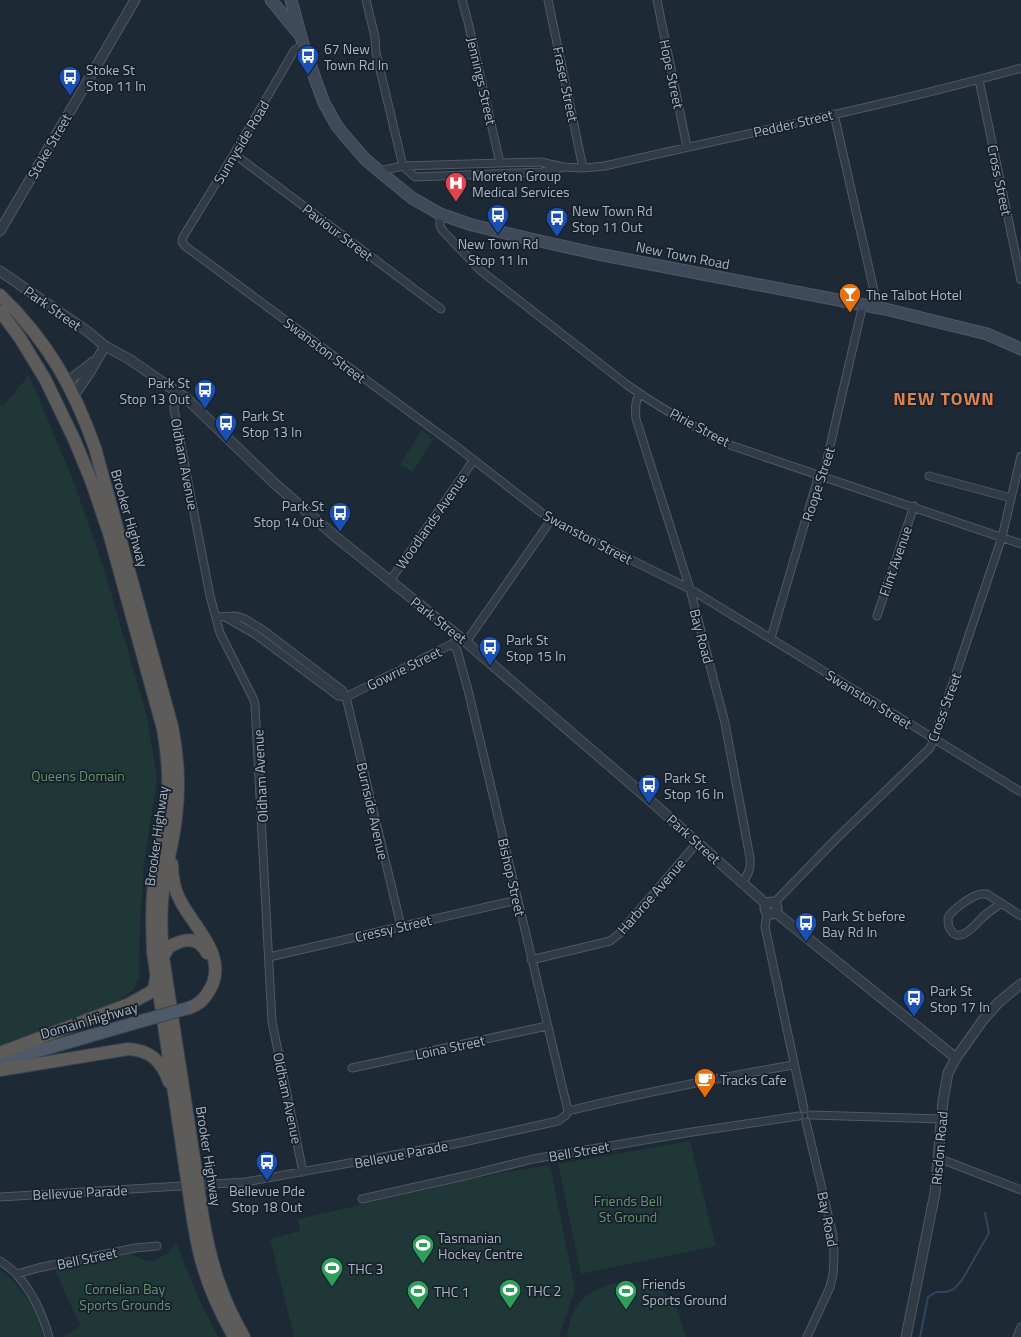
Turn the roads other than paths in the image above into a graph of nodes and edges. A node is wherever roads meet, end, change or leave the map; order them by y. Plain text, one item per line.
1 (135, 0) edge
2 (271, 0) edge
3 (291, 0) edge
4 (366, 0) edge
5 (462, 0) edge
6 (548, 0) edge
7 (657, 0) edge
8 (302, 40) junction
9 (1021, 68) edge
10 (979, 80) junction
11 (834, 114) junction
12 (687, 147) junction
13 (234, 154) junction
14 (500, 162) junction
15 (403, 166) junction
16 (563, 167) junction
17 (583, 168) junction
18 (379, 171) junction
19 (440, 214) junction
20 (0, 230) edge
21 (182, 242) joint
22 (0, 271) edge
23 (1021, 280) edge
24 (0, 295) edge
25 (868, 306) junction
26 (441, 310) dead end
27 (0, 311) edge
28 (105, 346) junction
29 (1021, 349) edge
30 (96, 360) junction
31 (57, 364) junction
32 (82, 370) junction
33 (67, 382) junction
34 (174, 389) junction
35 (639, 394) junction
36 (74, 395) junction
37 (74, 439) junction
38 (1021, 456) edge
39 (473, 461) junction
40 (822, 476) junction
41 (929, 476) dead end
42 (1011, 498) junction
43 (914, 506) junction
44 (551, 520) junction
45 (1002, 537) junction
46 (1021, 544) edge
47 (390, 581) junction
48 (690, 589) junction
49 (877, 616) dead end
50 (216, 617) junction
51 (771, 638) junction
52 (463, 640) junction
53 (452, 644) junction
54 (346, 697) junction
55 (934, 739) junction
56 (1021, 792) edge
57 (174, 832) junction
58 (698, 843) junction
59 (742, 882) junction
60 (517, 900) junction
61 (1000, 904) junction
62 (771, 908) junction
63 (1021, 916) edge
64 (401, 926) junction
65 (163, 957) junction
66 (269, 958) junction
67 (531, 960) junction
68 (156, 971) junction
69 (1021, 984) edge
70 (186, 1009) junction
71 (547, 1026) junction
72 (0, 1053) edge
73 (956, 1058) junction
74 (0, 1062) edge
75 (793, 1065) junction
76 (352, 1068) dead end
77 (0, 1070) edge
78 (804, 1109) junction
79 (177, 1110) junction
80 (568, 1111) junction
81 (811, 1115) junction
82 (799, 1116) junction
83 (942, 1119) junction
84 (806, 1122) junction
85 (938, 1158) junction
86 (190, 1166) junction
87 (303, 1172) junction
88 (1021, 1190) edge
89 (0, 1196) edge
90 (362, 1199) dead end
91 (198, 1220) junction
92 (157, 1246) dead end
93 (0, 1261) edge
94 (17, 1274) junction
95 (1021, 1327) edge
96 (48, 1337) edge
97 (234, 1337) edge
98 (244, 1337) edge
99 (807, 1337) edge
100 (906, 1337) edge
101 (1017, 1337) edge

1 - 20 street, Stoke Street
2 - 8 main road
3 - 8 main road, New Town Road
4 - 15 street
5 - 14 street, Jennings Street
6 - 17 street, Fraser Street
7 - 12 street, Hope Street
8 - 13 street, Sunnyside Road
8 - 18 main road, New Town Road
9 - 10 street, Pedder Street
10 - 11 street, Pedder Street
10 - 23 street, Cross Street
11 - 12 street, Pedder Street
11 - 25 street, Roope Street
12 - 17 street, Pedder Street
13 - 21 street, Sunnyside Road
13 - 26 street, Paviour Street
14 - 15 street, Pedder Street
14 - 16 street, Pedder Street
15 - 16 street, Pedder Street
15 - 18 street, Pedder Street
16 - 17 street, Pedder Street
18 - 19 main road, New Town Road
19 - 25 main road, New Town Road
19 - 35 street, Pirie Street
21 - 39 street, Swanston Street
22 - 28 street, Park Street
24 - 31 highway, Brooker Highway
25 - 29 main road, New Town Road
25 - 40 street, Roope Street
27 - 37 highway, Brooker Highway
28 - 30 street
28 - 34 street, Park Street
30 - 32 street
30 - 36 street
31 - 32 street
31 - 33 highway, Brooker Highway
32 - 33 street
33 - 36 highway, Brooker Highway
33 - 37 highway
34 - 47 street, Park Street
34 - 50 street, Oldham Avenue
35 - 40 street, Pirie Street
35 - 48 street, Bay Road
36 - 57 highway, Brooker Highway
37 - 68 highway, Brooker Highway
38 - 42 street, Cross Street
39 - 44 street, Swanston Street
39 - 47 street, Woodlands Avenue
40 - 43 street, Pirie Street
40 - 51 street, Roope Street
41 - 42 street
42 - 45 street, Cross Street
43 - 45 street, Pirie Street
43 - 49 street, Flint Avenue
44 - 48 street, Swanston Street
44 - 52 street
45 - 46 street, Pirie Street
45 - 55 street, Cross Street
47 - 52 street, Park Street
48 - 51 street, Swanston Street
48 - 59 street, Bay Road
50 - 54 street
50 - 66 street, Oldham Avenue
51 - 55 street, Swanston Street
52 - 53 street, Gowrie Street
52 - 58 street, Park Street
53 - 54 street, Gowrie Street
53 - 60 street, Bishop Street
54 - 64 street, Burnside Avenue
55 - 56 street, Swanston Street
55 - 62 street, Cross Street
57 - 65 highway, Brooker Highway
57 - 70 highway
58 - 59 street, Park Street
58 - 67 street, Harbroe Avenue
59 - 62 street, Park Street
60 - 64 street, Cressy Street
60 - 67 street, Bishop Street
61 - 61 street
61 - 63 street
62 - 73 street, Park Street
62 - 75 street
64 - 66 street, Cressy Street
65 - 70 highway
65 - 86 highway, Brooker Highway
66 - 87 street, Oldham Avenue
67 - 71 street, Bishop Street
68 - 72 highway
68 - 79 highway, Brooker Highway
69 - 73 street, Risdon Road
70 - 74 main road, Domain Highway, bridge
71 - 76 street, Loina Street
71 - 80 street, Bishop Street
73 - 83 street, Risdon Road
75 - 78 street
75 - 80 street, Bellevue Parade
77 - 79 highway
78 - 81 street
78 - 82 street
79 - 86 highway, Brooker Highway
80 - 87 street, Bellevue Parade
81 - 83 street
81 - 84 street
82 - 84 street
82 - 90 street, Bell Street
83 - 85 street, Risdon Road
84 - 99 street, Bay Road
85 - 88 street
85 - 100 street, Risdon Road
86 - 91 highway, Brooker Highway, bridge
87 - 89 street, Bellevue Parade
91 - 97 highway
91 - 98 highway, Brooker Highway
92 - 94 street, Bell Street
93 - 94 street
94 - 96 street
95 - 101 street

